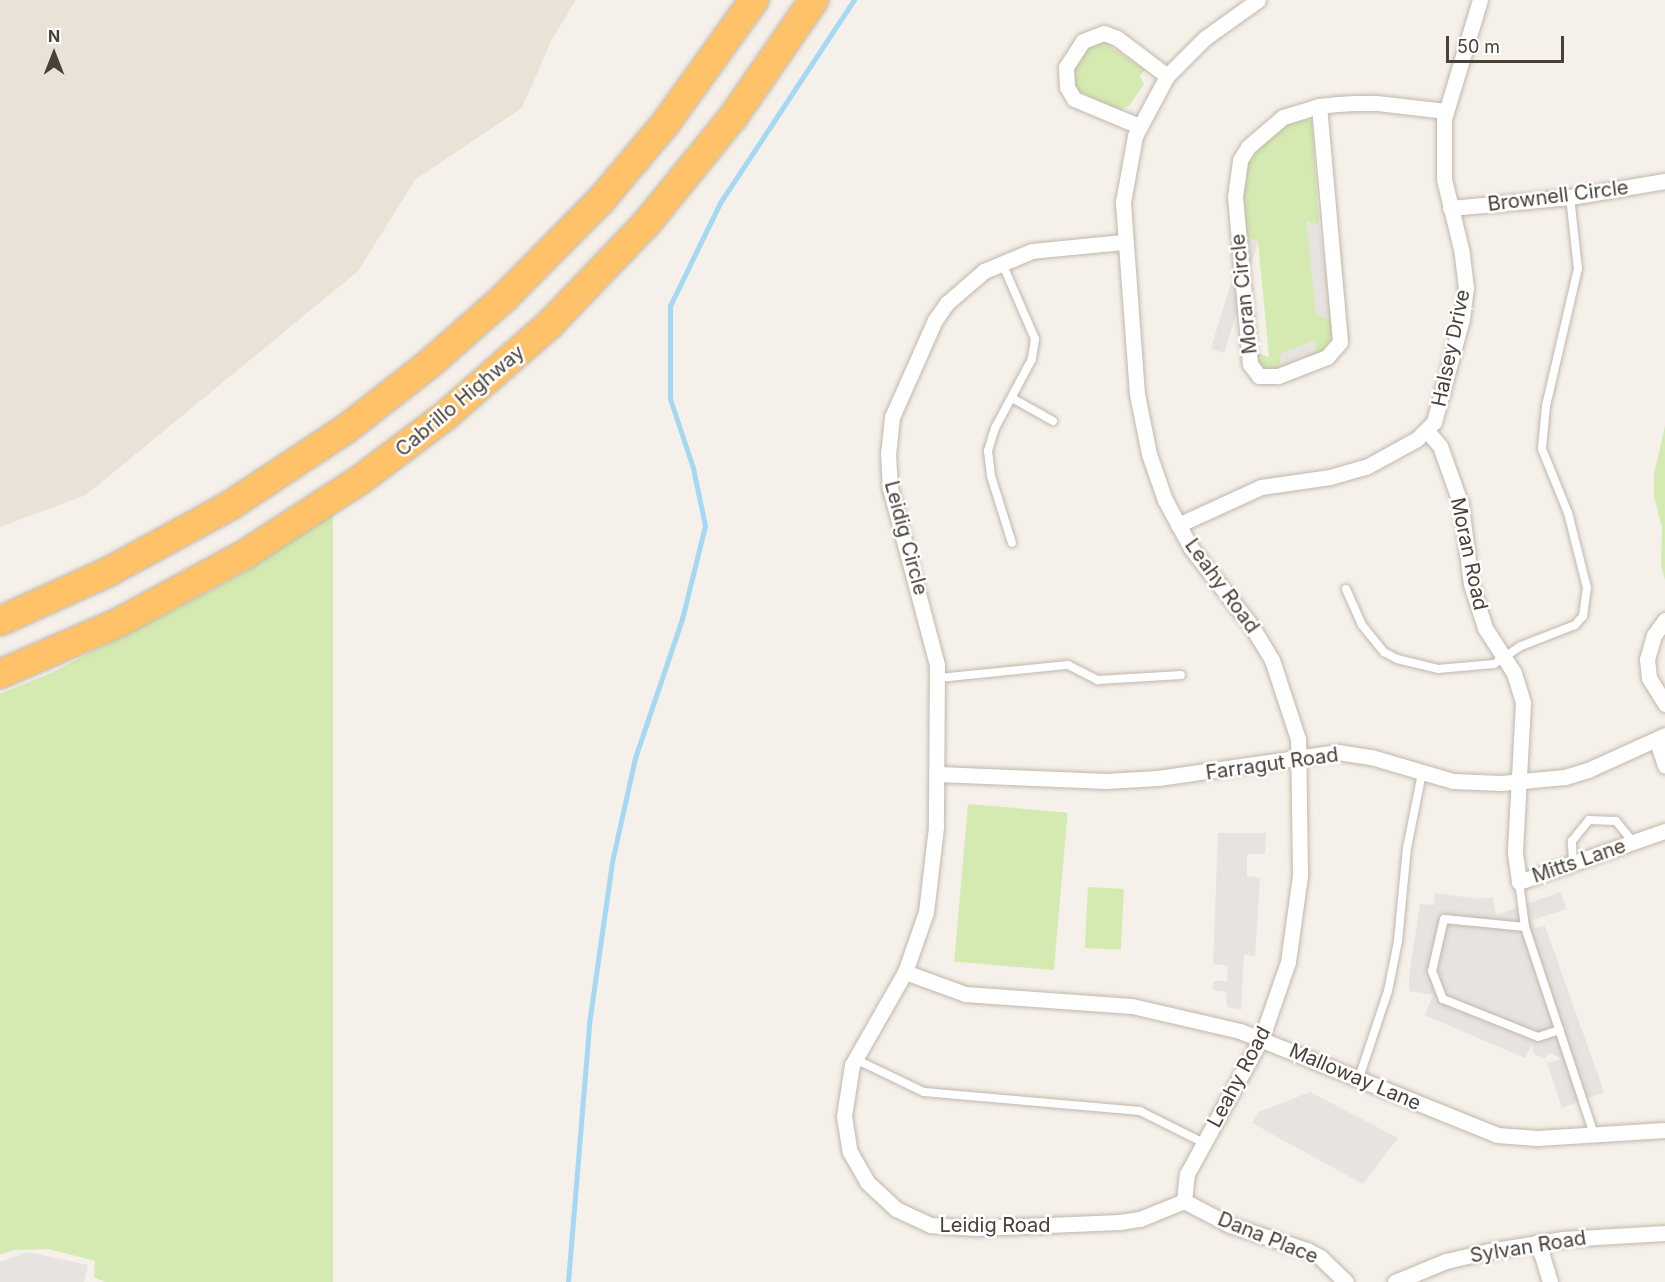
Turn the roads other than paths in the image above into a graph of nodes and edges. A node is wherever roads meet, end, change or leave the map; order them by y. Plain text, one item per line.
1 (754, 0) edge
2 (814, 0) edge
3 (1258, 0) edge
4 (1480, 0) edge
5 (1167, 76) junction
6 (1319, 106) junction
7 (1445, 111) junction
8 (1139, 126) junction
9 (1665, 181) edge
10 (1570, 197) junction
11 (1450, 208) junction
12 (1123, 242) junction
13 (1002, 262) junction
14 (1012, 398) junction
15 (1053, 422) dead end
16 (1427, 431) junction
17 (1178, 525) junction
18 (1012, 543) dead end
19 (1346, 589) dead end
20 (1665, 620) edge
21 (0, 621) edge
22 (1503, 658) junction
23 (0, 674) edge
24 (1181, 675) dead end
25 (939, 678) junction
26 (1665, 704) edge
27 (1661, 738) edge
28 (1298, 757) junction
29 (1665, 766) edge
30 (1422, 773) junction
31 (938, 774) junction
32 (1520, 782) junction
33 (1665, 831) edge
34 (1633, 842) junction
35 (1574, 863) junction
36 (1519, 882) junction
37 (1525, 927) junction
38 (905, 972) junction
39 (1560, 1030) junction
40 (1262, 1037) junction
41 (855, 1059) junction
42 (1359, 1078) junction
43 (1665, 1130) edge
44 (1594, 1134) junction
45 (1204, 1143) junction
46 (1184, 1201) junction
47 (1665, 1233) edge
48 (1538, 1242) junction
49 (1346, 1282) edge
50 (1395, 1282) edge
51 (1550, 1282) edge

1 - 21 highway
2 - 23 highway, Cabrillo Highway
3 - 5 street, Leahy Road
4 - 7 street, Halsey Drive
5 - 8 street, Leahy Road
5 - 8 street
6 - 6 street, Moran Circle
6 - 7 street, Moran Circle
7 - 11 street, Halsey Drive
8 - 12 street, Leahy Road
9 - 10 street, Brownell Circle
10 - 11 street, Brownell Circle
10 - 22 lane
11 - 16 street, Halsey Drive
12 - 13 street, Leidig Circle
12 - 17 street, Leahy Road
13 - 14 lane
13 - 25 street, Leidig Circle
14 - 15 lane
14 - 18 lane
16 - 17 street, Halsey Drive
16 - 22 street, Moran Road
17 - 28 street, Leahy Road
19 - 22 lane
20 - 26 street
22 - 32 street, Moran Road
24 - 25 lane
25 - 31 street, Leidig Circle
27 - 29 street
27 - 32 street, Farragut Road
28 - 30 street, Farragut Road
28 - 31 street, Farragut Road
28 - 40 street, Leahy Road
30 - 32 street, Farragut Road
30 - 42 lane
31 - 38 street, Leidig Circle
32 - 36 street, Mitts Lane
33 - 34 street, Mitts Lane
34 - 35 street, Mitts Lane
34 - 35 lane
35 - 36 street, Mitts Lane
36 - 37 lane
37 - 39 lane
37 - 39 lane
38 - 40 street, Malloway Lane
38 - 41 street, Leidig Road
39 - 44 lane
40 - 42 street, Malloway Lane
40 - 45 street, Leahy Road
41 - 45 lane
41 - 46 street, Leidig Road
42 - 44 street, Malloway Lane
43 - 44 street, Malloway Lane
45 - 46 street, Leahy Road
46 - 49 street, Dana Place
47 - 48 street, Sylvan Road
48 - 50 street, Sylvan Road
48 - 51 street

